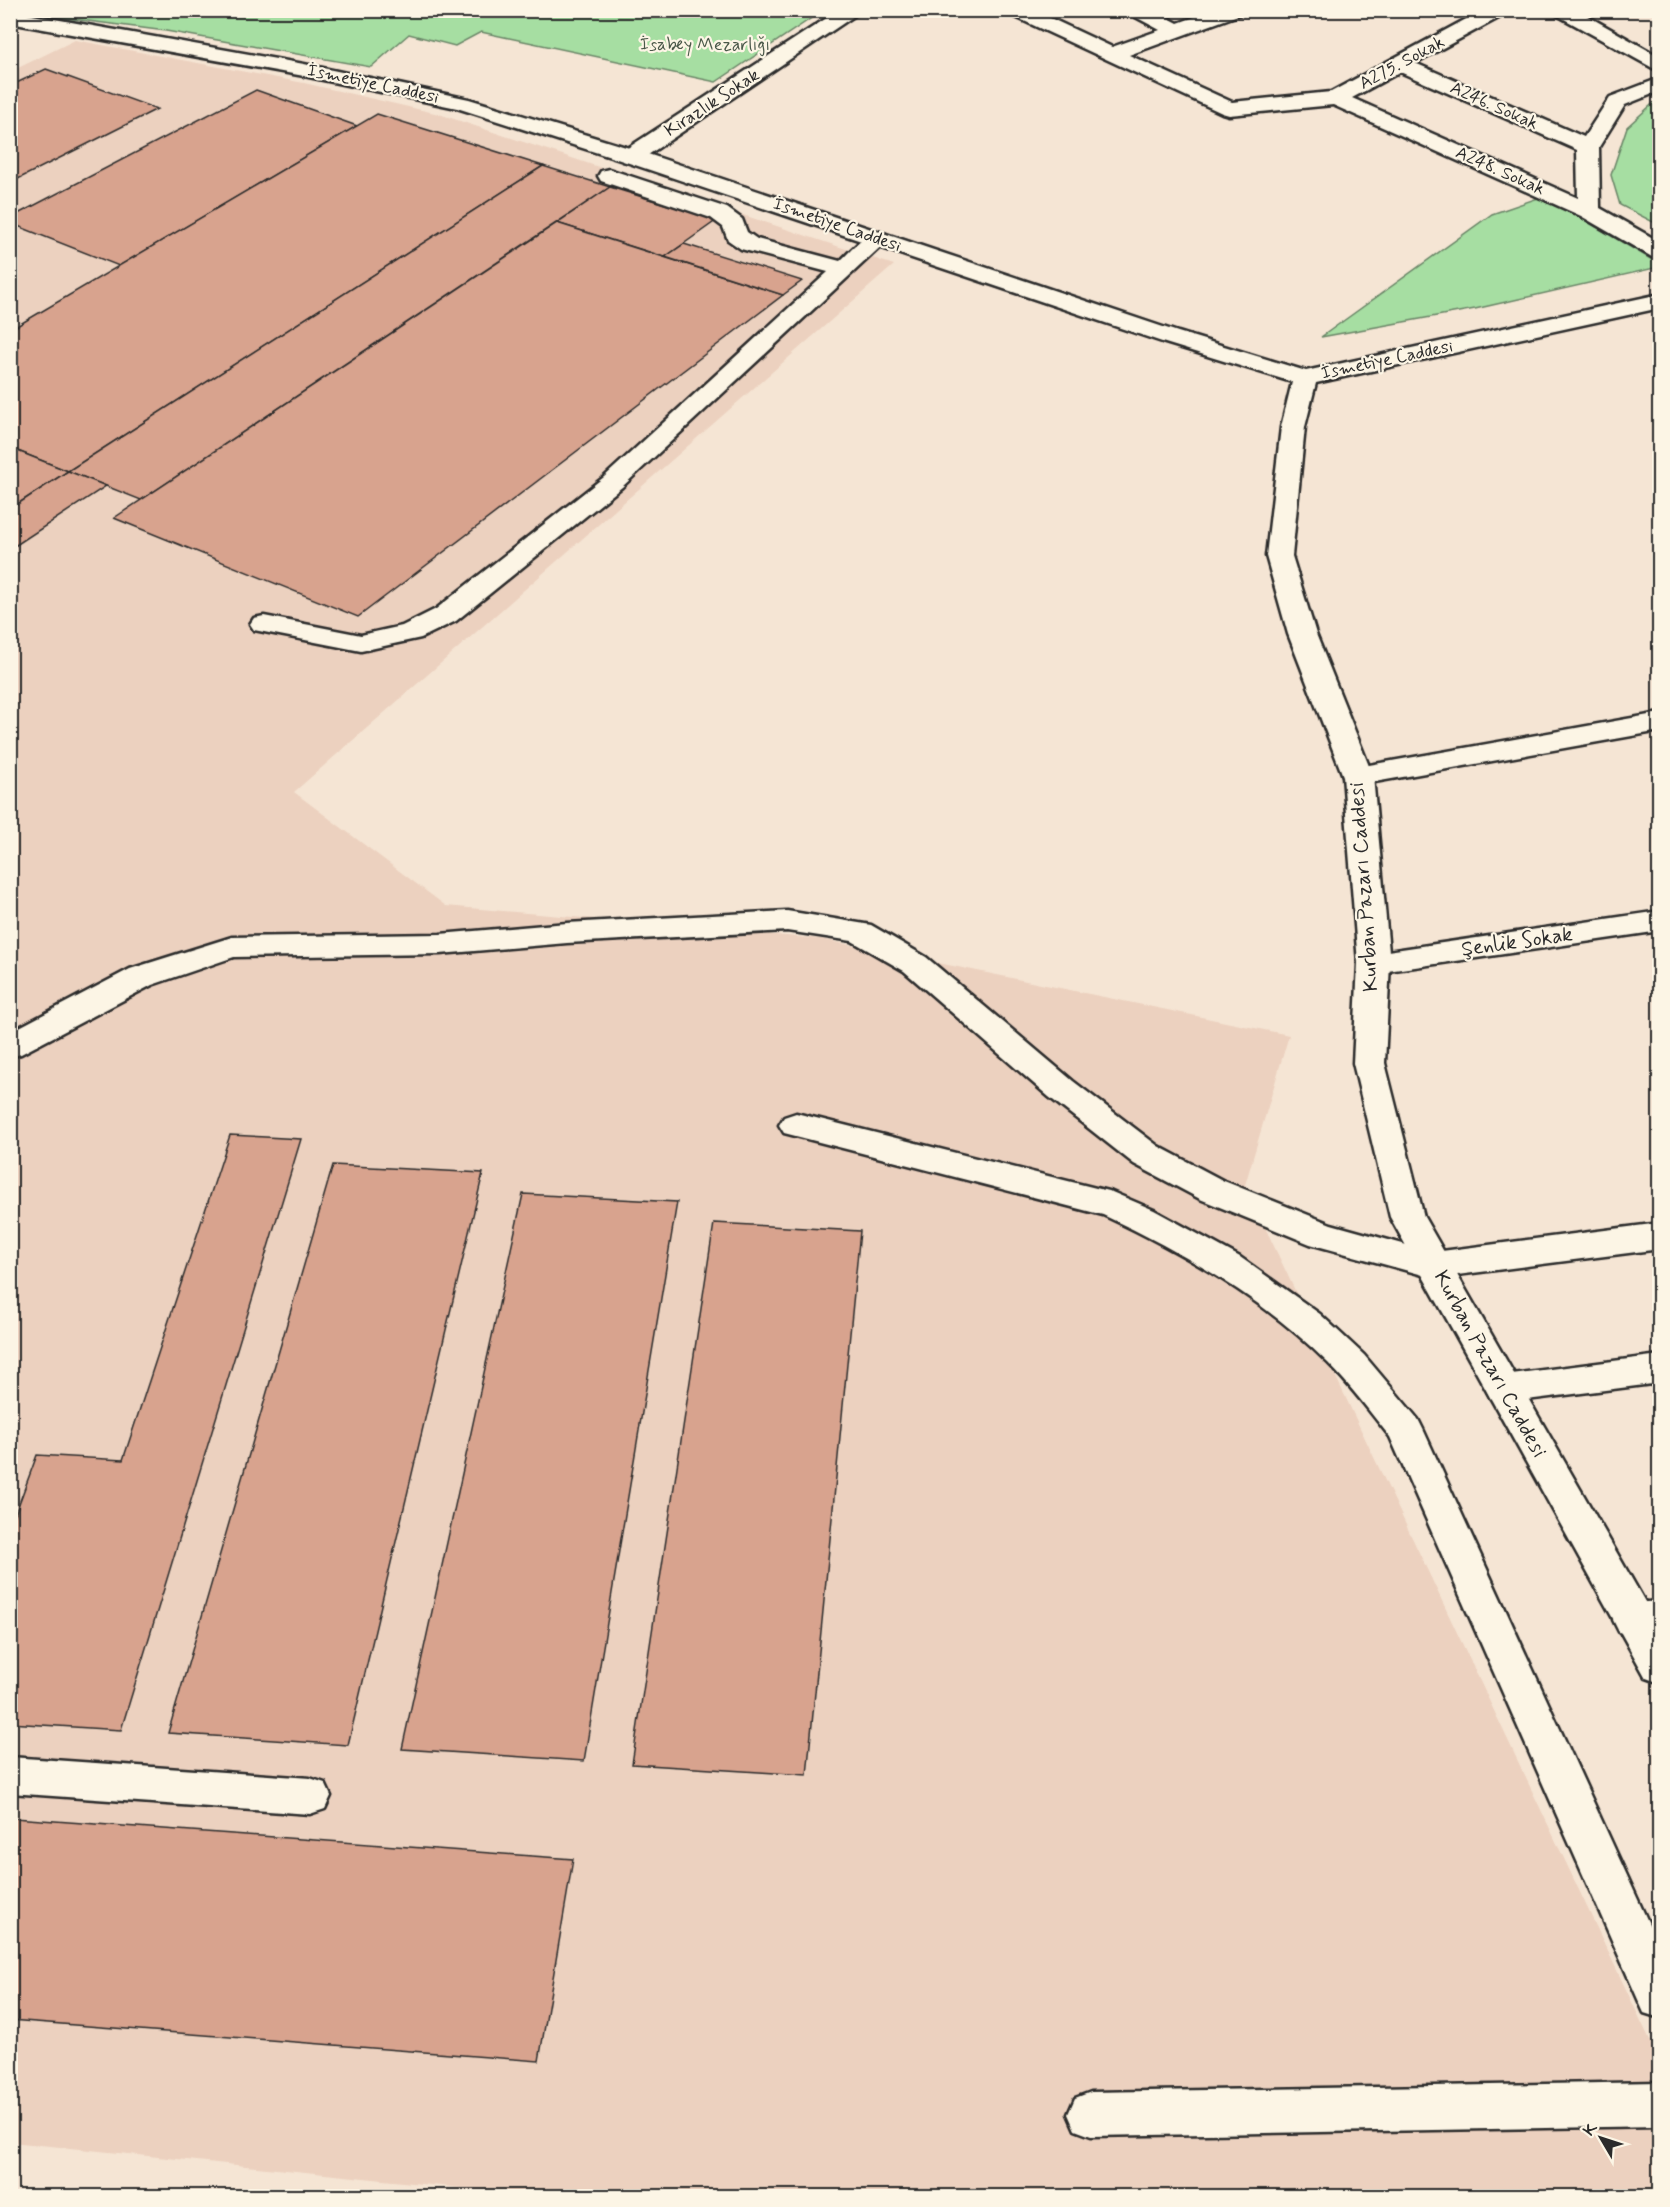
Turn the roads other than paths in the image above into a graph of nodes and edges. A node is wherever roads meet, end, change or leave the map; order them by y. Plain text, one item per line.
1 (852, 10) edge
2 (1016, 10) edge
3 (1137, 10) edge
4 (1234, 10) edge
5 (1499, 10) edge
6 (1563, 11) edge
7 (10, 17) edge
8 (1177, 31) junction
9 (1112, 54) junction
10 (1400, 64) junction
11 (1659, 66) edge
12 (1659, 84) edge
13 (1336, 98) junction
14 (1588, 147) junction
15 (631, 156) junction
16 (609, 176) dead end
17 (1589, 211) junction
18 (878, 239) junction
19 (1659, 252) edge
20 (843, 269) junction
21 (1659, 301) edge
22 (1305, 378) junction
23 (264, 624) dead end
24 (1659, 722) edge
25 (1358, 777) junction
26 (1659, 921) edge
27 (1374, 963) junction
28 (10, 1046) edge
29 (796, 1125) dead end
30 (1659, 1236) edge
31 (1434, 1265) junction
32 (1659, 1369) edge
33 (1504, 1389) junction
34 (1646, 1618) edge
35 (1659, 1666) edge
36 (10, 1775) edge
37 (309, 1796) dead end
38 (1659, 1998) edge
39 (1659, 2104) edge
40 (1091, 2114) dead end

1 - 15 street, Kirazlık Sokak
2 - 9 street
3 - 8 street
4 - 8 street
5 - 10 street, A275. Sokak
6 - 11 street
7 - 15 street, İsmetiye Caddesi
8 - 9 street
9 - 13 street
10 - 13 street, A275. Sokak
10 - 14 street, A246. Sokak
12 - 14 street
13 - 17 street, A248. Sokak
14 - 17 street
15 - 18 street, İsmetiye Caddesi
16 - 20 street
17 - 19 street, A248. Sokak
18 - 20 street
18 - 22 street, İsmetiye Caddesi
20 - 23 street
21 - 22 street, İsmetiye Caddesi
22 - 25 street, Kurban Pazarı Caddesi
24 - 25 street
25 - 27 street, Kurban Pazarı Caddesi
26 - 27 street, Şenlik Sokak
27 - 31 street, Kurban Pazarı Caddesi
28 - 31 street
29 - 38 street
30 - 31 street
31 - 33 street, Kurban Pazarı Caddesi
32 - 33 street
33 - 34 street, Kurban Pazarı Caddesi
34 - 35 street, Kurban Pazarı Caddesi
36 - 37 street
39 - 40 street

